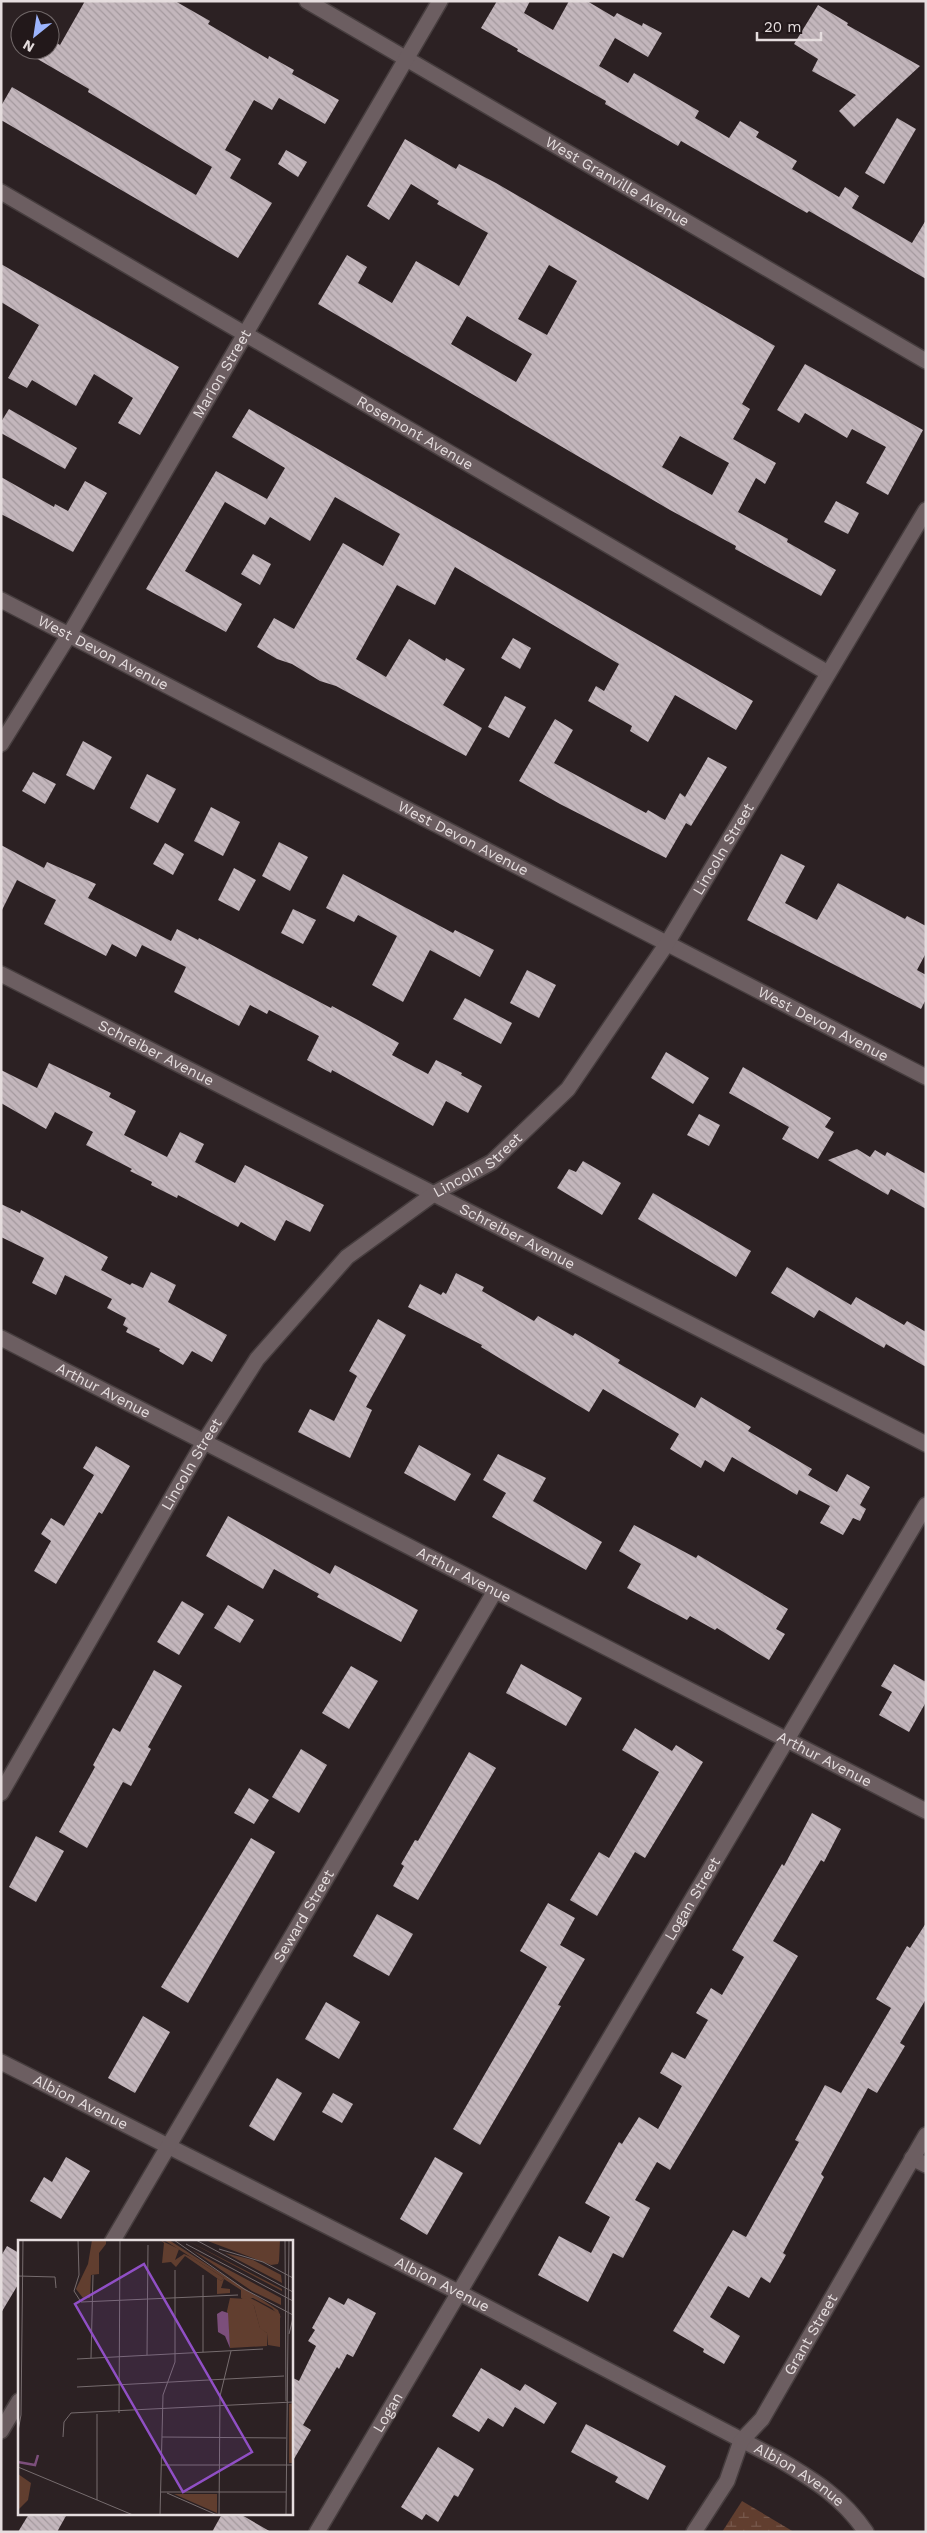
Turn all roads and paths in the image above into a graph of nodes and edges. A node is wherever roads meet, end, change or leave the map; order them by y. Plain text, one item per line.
1 (307, 1) edge
2 (440, 1) edge
3 (406, 59) junction
4 (1, 192) edge
5 (245, 334) junction
6 (926, 361) edge
7 (926, 510) edge
8 (1, 600) edge
9 (69, 635) junction
10 (828, 673) junction
11 (1, 744) edge
12 (666, 945) junction
13 (1, 974) edge
14 (926, 1078) edge
15 (435, 1193) junction
16 (1, 1338) edge
17 (204, 1442) junction
18 (926, 1444) edge
19 (926, 1505) edge
20 (494, 1591) junction
21 (786, 1740) junction
22 (1, 1793) edge
23 (926, 1811) edge
24 (1, 2062) edge
25 (926, 2135) edge
26 (167, 2147) junction
27 (912, 2158) junction
28 (926, 2165) edge
29 (113, 2240) edge
30 (458, 2292) junction
31 (18, 2403) edge
32 (1, 2430) edge
33 (741, 2441) junction
34 (317, 2532) edge
35 (694, 2532) edge
36 (866, 2532) edge

1 - 3 street, West Granville Avenue
2 - 3 street, Marion Street
3 - 5 street, Marion Street
3 - 6 street, West Granville Avenue
4 - 5 street, Rosemont Avenue
5 - 9 street, Marion Street
5 - 10 street, Rosemont Avenue
7 - 10 street, Lincoln Street
8 - 9 street, West Devon Avenue
9 - 11 street, Marion Street
9 - 12 street, West Devon Avenue
10 - 12 street, Lincoln Street
12 - 14 street, West Devon Avenue
12 - 15 street, Lincoln Street
13 - 15 street, Schreiber Avenue
15 - 17 street, Lincoln Street
15 - 18 street, Schreiber Avenue
16 - 17 street, Arthur Avenue
17 - 20 street, Arthur Avenue
17 - 22 street, Lincoln Street
19 - 21 street, Logan Street
20 - 21 street, Arthur Avenue
20 - 26 street, Seward Street
21 - 23 street, Arthur Avenue
21 - 30 street, Logan Street
24 - 26 street, Albion Avenue
25 - 27 street, Grant Street
26 - 29 street, Seward Street
26 - 30 street, Albion Avenue
27 - 28 street
27 - 33 street, Grant Street
30 - 33 street, Albion Avenue
30 - 34 street, Logan
31 - 32 street
33 - 35 street, Grant Street
33 - 36 street, Albion Avenue

